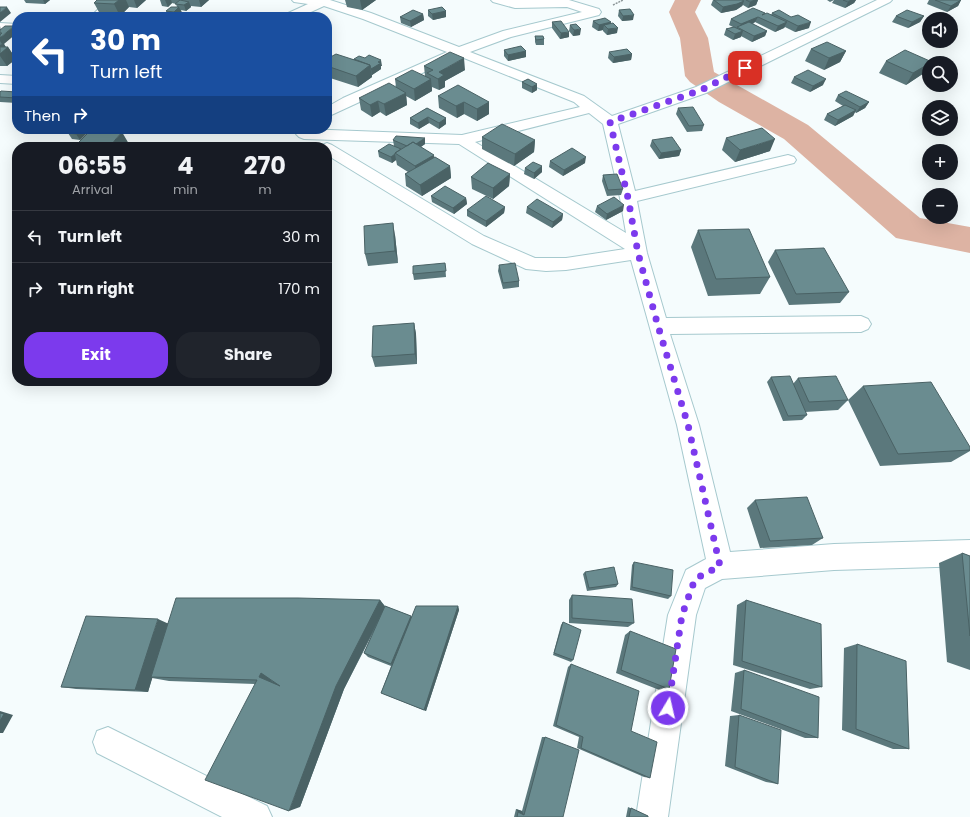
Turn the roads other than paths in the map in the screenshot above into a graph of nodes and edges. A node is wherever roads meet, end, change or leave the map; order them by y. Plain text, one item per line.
1 (115, 0) edge
2 (298, 0) edge
3 (497, 0) edge
4 (886, 0) edge
5 (324, 2) junction
6 (102, 12) edge
7 (301, 12) edge
8 (0, 27) edge
9 (12, 28) edge
10 (458, 52) junction
11 (0, 79) edge
12 (12, 80) edge
13 (592, 108) junction
14 (332, 110) edge
15 (610, 122) junction
16 (332, 133) edge
17 (304, 134) edge
18 (462, 140) junction
19 (316, 142) edge
20 (332, 152) edge
21 (788, 160) dead end
22 (628, 198) junction
23 (638, 251) junction
24 (861, 324) dead end
25 (658, 326) junction
26 (970, 553) edge
27 (720, 566) junction
28 (108, 742) dead end
29 (256, 817) edge
30 (652, 817) edge

1 - 6 street
2 - 5 street
3 - 10 street
4 - 15 street
5 - 7 street
5 - 10 street
8 - 9 street
10 - 13 street
10 - 14 street
11 - 12 street
13 - 15 street
13 - 18 street
15 - 22 street
16 - 18 street
17 - 19 street
18 - 23 street
20 - 23 street
21 - 22 street
22 - 23 street
23 - 25 street
24 - 25 street
25 - 27 street
26 - 27 street
27 - 30 street
28 - 29 street

